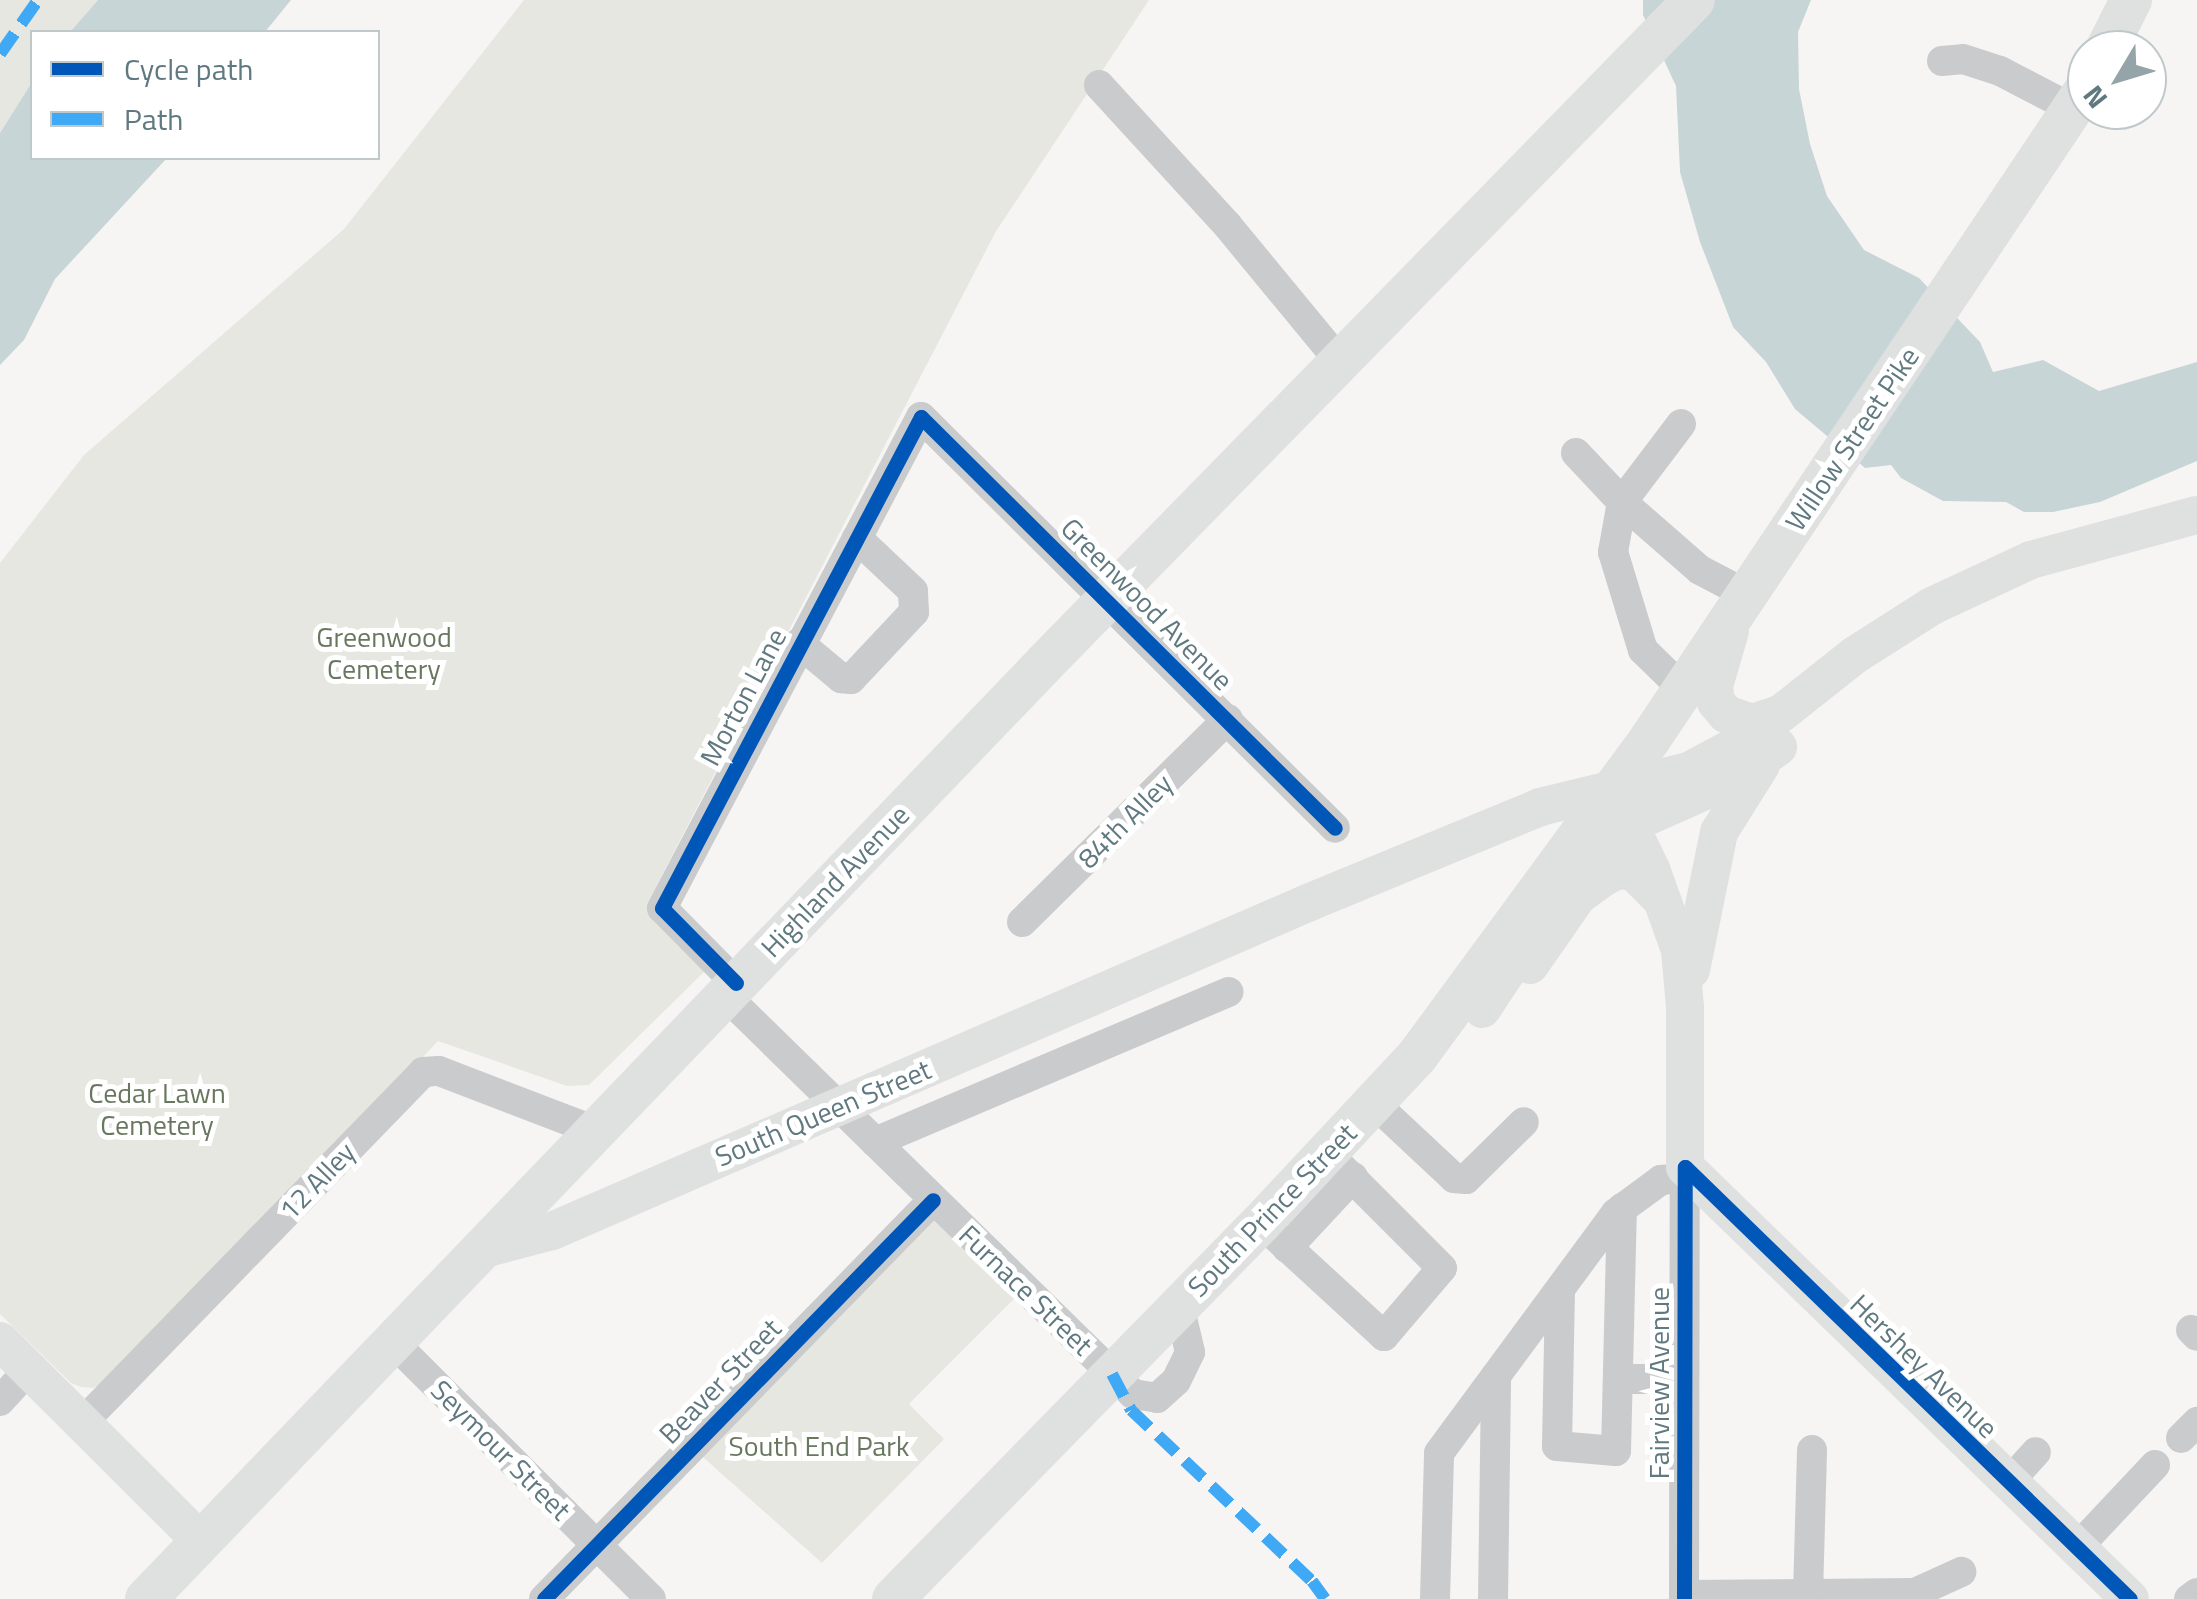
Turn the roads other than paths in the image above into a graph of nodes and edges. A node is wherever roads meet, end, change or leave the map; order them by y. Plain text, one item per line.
1 (1694, 0) edge
2 (2131, 0) edge
3 (2116, 30) edge
4 (1942, 61) dead end
5 (1099, 85) dead end
6 (2067, 93) edge
7 (2067, 118) edge
8 (1340, 362) junction
9 (921, 417) joint
10 (1681, 424) dead end
11 (1576, 453) dead end
12 (1622, 502) junction
13 (2197, 515) edge
14 (857, 538) junction
15 (1746, 594) junction
16 (1109, 600) junction
17 (1888, 636) junction
18 (799, 644) junction
19 (1684, 689) junction
20 (1786, 710) junction
21 (1228, 719) junction
22 (1768, 754) junction
23 (1621, 806) junction
24 (1336, 828) dead end
25 (1664, 904) junction
26 (1022, 922) dead end
27 (730, 989) junction
28 (1228, 992) dead end
29 (1685, 1007) junction
30 (1482, 1009) junction
31 (1049, 1015) junction
32 (1065, 1061) junction
33 (1375, 1104) junction
34 (838, 1107) junction
35 (1524, 1122) dead end
36 (594, 1131) junction
37 (875, 1142) junction
38 (1340, 1165) junction
39 (1685, 1173) junction
40 (933, 1200) junction
41 (1622, 1208) junction
42 (1274, 1235) junction
43 (480, 1250) junction
44 (1560, 1290) junction
45 (0, 1341) edge
46 (393, 1342) junction
47 (29, 1369) junction
48 (1112, 1374) junction
49 (1496, 1376) junction
50 (1684, 1379) junction
51 (1618, 1380) junction
52 (0, 1401) edge
53 (83, 1422) junction
54 (1812, 1450) dead end
55 (2036, 1452) dead end
56 (2155, 1465) dead end
57 (2009, 1482) junction
58 (201, 1541) junction
59 (596, 1544) junction
60 (2077, 1548) junction
61 (1960, 1572) dead end
62 (2197, 1593) edge
63 (1808, 1594) junction
64 (1684, 1597) edge
65 (146, 1599) edge
66 (544, 1599) edge
67 (651, 1599) edge
68 (893, 1599) edge
69 (1435, 1599) edge
70 (1493, 1599) edge
71 (2130, 1599) edge
72 (2189, 1599) edge

1 - 8 highway
2 - 3 highway
4 - 6 street
5 - 8 street
7 - 15 highway, Willow Street Pike
8 - 16 highway
9 - 14 street, Morton Lane
9 - 16 street, Greenwood Avenue
10 - 12 street
11 - 12 street
12 - 15 street
12 - 19 street
13 - 17 main road
14 - 18 street, Morton Lane
14 - 18 street
15 - 19 highway, Willow Street Pike
15 - 20 main road
16 - 21 street, Greenwood Avenue
16 - 27 highway, Highland Avenue
17 - 20 main road
17 - 22 main road
18 - 27 street, Morton Lane
19 - 23 highway, Willow Street Pike
20 - 23 main road
21 - 24 street, Greenwood Avenue
21 - 26 street, 84th Alley
22 - 23 main road
22 - 29 main road
23 - 25 main road, Fairview Avenue
23 - 30 main road
23 - 31 main road, South Queen Street
23 - 33 highway, South Prince Street
25 - 29 main road, Fairview Avenue
25 - 30 main road
27 - 34 street, Furnace Street
27 - 36 highway, Highland Avenue
28 - 32 street
29 - 39 main road, Fairview Avenue
30 - 33 main road
31 - 32 street
31 - 34 main road, South Queen Street
32 - 37 street
33 - 35 street
33 - 38 highway, South Prince Street
34 - 37 street, Furnace Street
34 - 43 main road, South Queen Street
36 - 43 highway, Highland Avenue
36 - 53 street, 12 Alley
37 - 40 street, Furnace Street
38 - 42 highway, South Prince Street
38 - 42 street
39 - 41 street
39 - 50 street, Fairview Avenue
39 - 57 main road, Hershey Avenue
40 - 48 street, Furnace Street
40 - 59 street, Beaver Street
41 - 44 street
41 - 51 street
42 - 48 highway, South Prince Street
43 - 46 highway
44 - 49 street
44 - 51 street
45 - 47 main road
46 - 58 highway
46 - 59 street, Seymour Street
47 - 52 street
47 - 53 main road
48 - 68 highway, South Prince Street
49 - 69 street
49 - 70 street
50 - 51 street
50 - 64 street, Fairview Avenue
53 - 58 main road
54 - 63 street
55 - 57 street
56 - 60 street
57 - 60 main road, Hershey Avenue
58 - 65 highway
59 - 66 street, Beaver Street
59 - 67 street, Seymour Street
60 - 71 main road, Hershey Avenue
61 - 63 street
62 - 72 street
63 - 64 street

